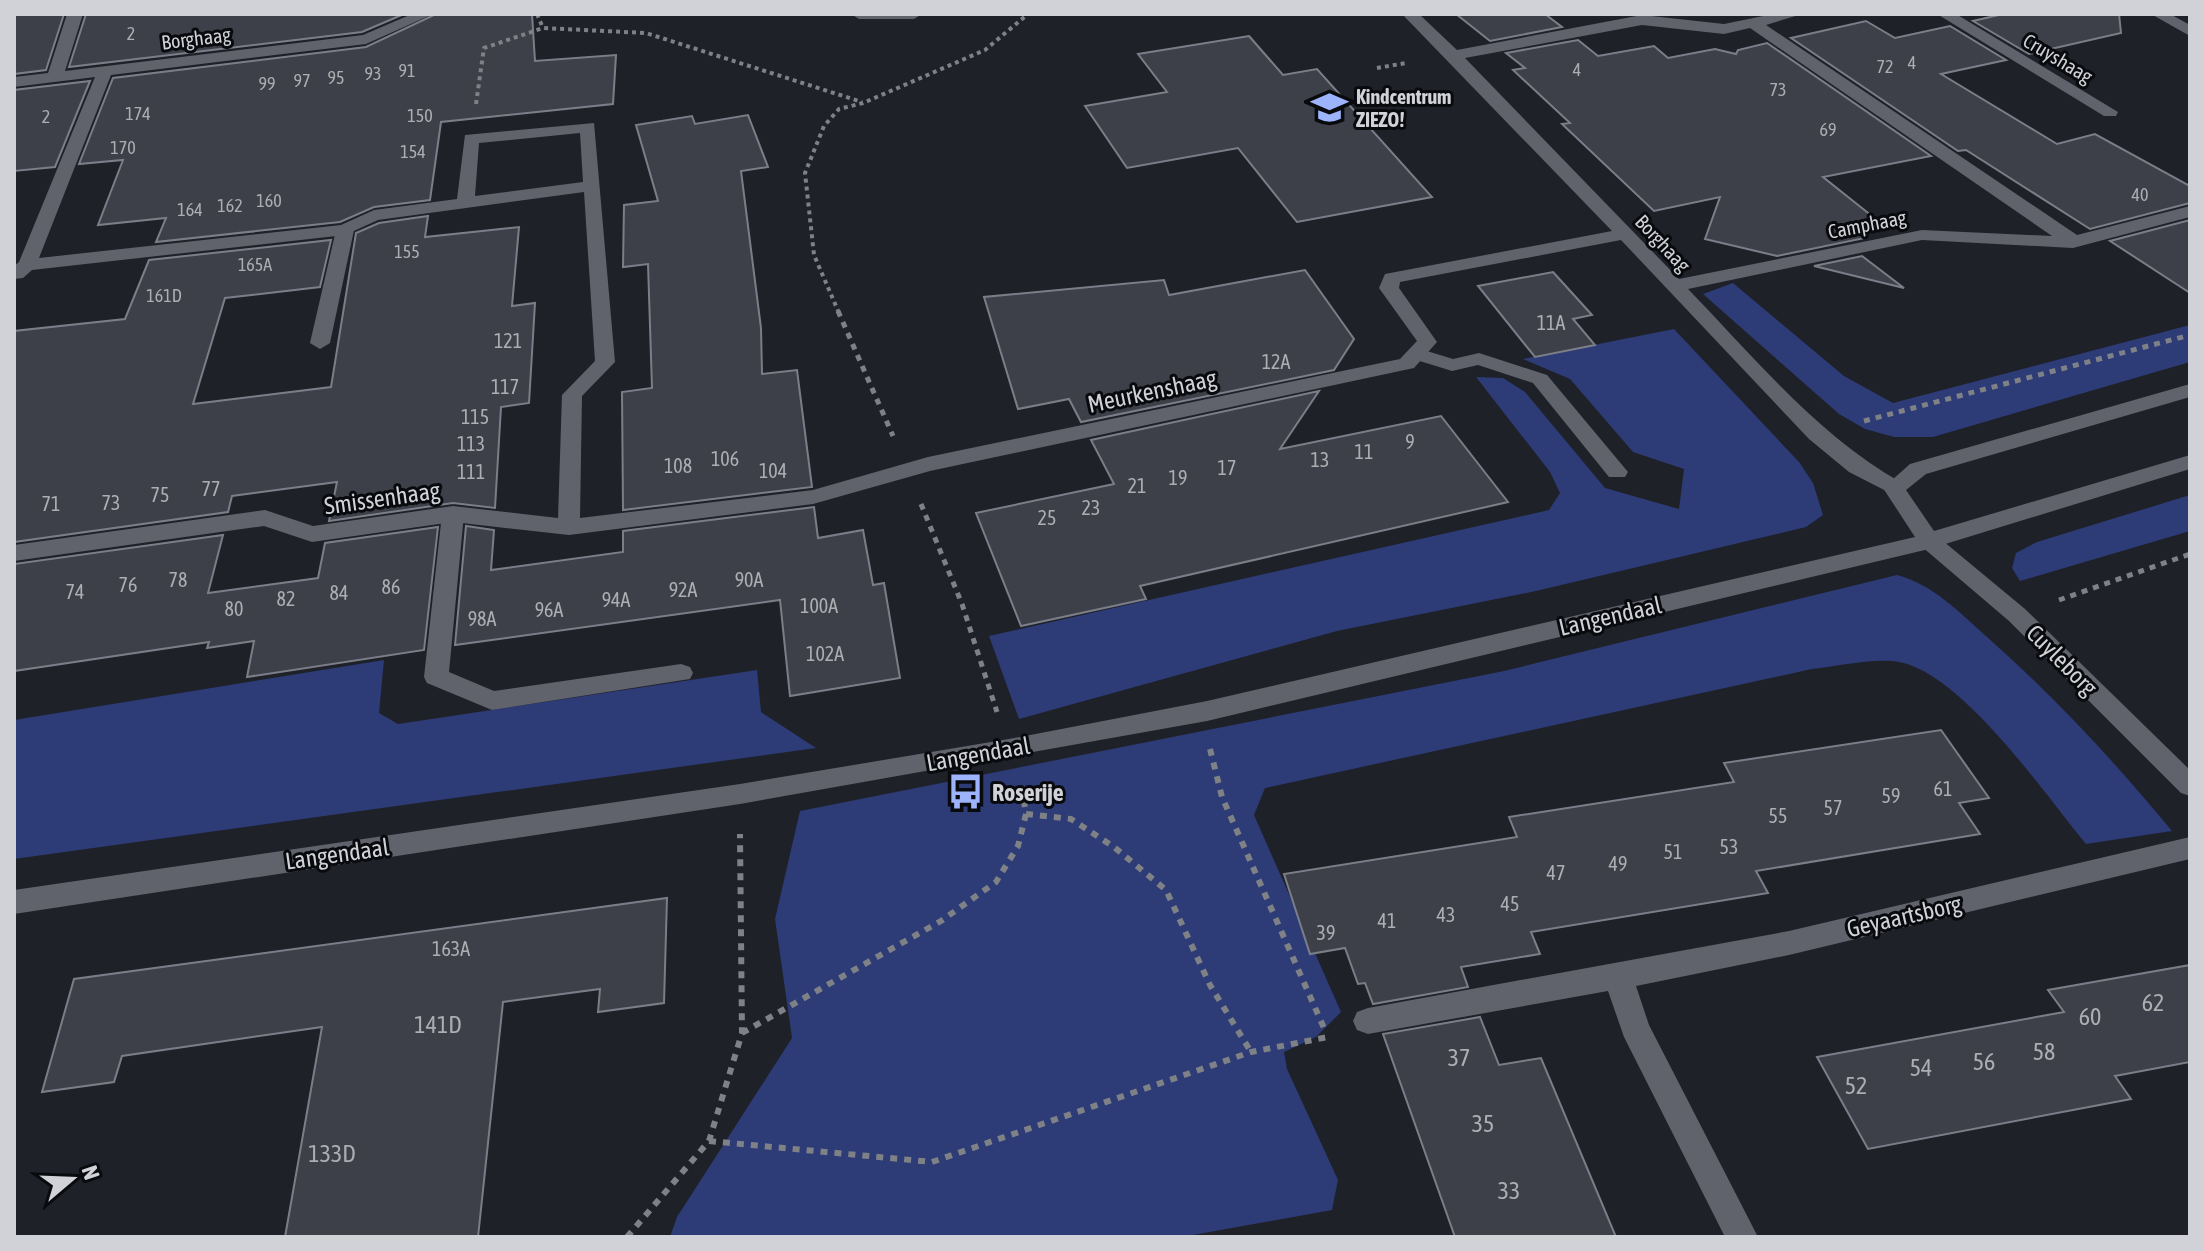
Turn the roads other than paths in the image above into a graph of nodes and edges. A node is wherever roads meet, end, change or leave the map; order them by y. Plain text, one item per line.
1 (75, 14) edge
2 (425, 14) edge
3 (859, 14) edge
4 (914, 14) edge
5 (1410, 14) edge
6 (1794, 14) edge
7 (1945, 14) edge
8 (2159, 14) edge
9 (1638, 17) edge
10 (1753, 23) junction
11 (2190, 31) edge
12 (1454, 55) junction
13 (105, 71) junction
14 (55, 77) junction
15 (14, 82) edge
16 (2110, 112) dead end
17 (593, 186) junction
18 (466, 203) junction
19 (2190, 211) edge
20 (345, 230) junction
21 (1624, 234) junction
22 (2073, 242) junction
23 (20, 270) edge
24 (1673, 286) junction
25 (320, 343) dead end
26 (1412, 359) junction
27 (2190, 390) edge
28 (2190, 462) edge
29 (908, 471) joint
30 (1617, 472) dead end
31 (1894, 488) junction
32 (453, 514) junction
33 (569, 527) junction
34 (1929, 541) junction
35 (14, 553) edge
36 (681, 673) dead end
37 (2190, 786) edge
38 (2190, 848) edge
39 (14, 902) edge
40 (1618, 977) junction
41 (1368, 1021) road end
42 (1742, 1237) edge

1 - 14 street
2 - 13 street, Borghaag
3 - 4 street
5 - 12 street, Borghaag
6 - 10 street
7 - 16 street, Cruyshaag
8 - 11 street
9 - 10 street
9 - 12 street
10 - 22 street
12 - 21 street, Borghaag
13 - 14 street, Borghaag
13 - 23 street
14 - 15 street, Borghaag
17 - 18 street
17 - 18 street
17 - 33 street
18 - 20 street
19 - 22 street, Camphaag
20 - 23 street
20 - 25 street
21 - 24 street, Borghaag
21 - 26 street
22 - 24 street, Camphaag
24 - 31 street, Borghaag
26 - 29 street, Meurkenshaag
26 - 30 street
27 - 31 street
28 - 34 street, Langendaal
29 - 33 street, Smissenhaag
31 - 34 street
32 - 33 street, Smissenhaag
32 - 35 street, Smissenhaag
32 - 36 street
34 - 37 street, Cuyleborg
34 - 39 street, Langendaal
38 - 40 street, Geyaartsborg
40 - 41 street, Geyaartsborg
40 - 42 street

